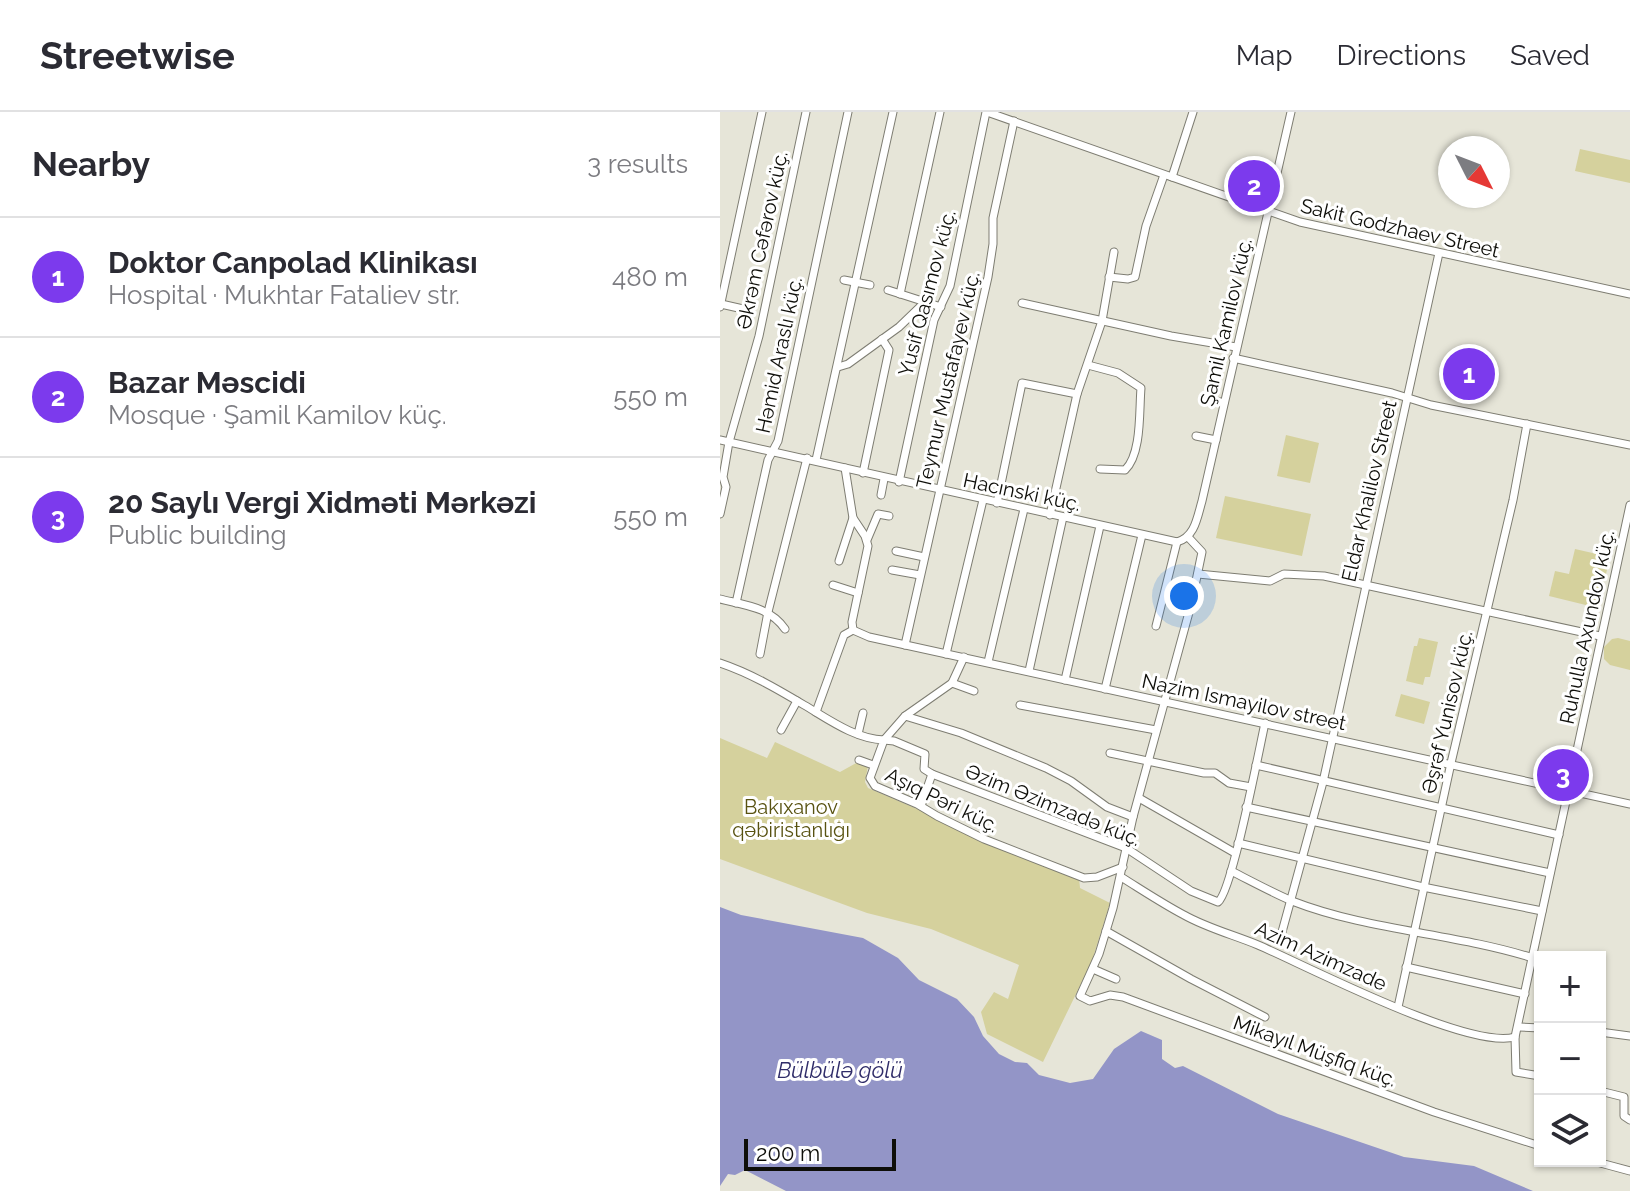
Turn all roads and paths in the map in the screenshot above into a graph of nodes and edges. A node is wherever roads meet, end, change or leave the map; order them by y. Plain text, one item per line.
1 (762, 112) edge
2 (806, 112) edge
3 (848, 112) edge
4 (893, 112) edge
5 (940, 112) edge
6 (987, 112) edge
7 (1193, 112) edge
8 (1291, 112) edge
9 (1014, 121) junction
10 (1168, 176) junction
11 (1267, 213) junction
12 (1114, 252) dead end
13 (1439, 253) junction
14 (1109, 277) junction
15 (844, 280) dead end
16 (857, 283) junction
17 (870, 285) dead end
18 (888, 290) dead end
19 (900, 294) junction
20 (1630, 294) edge
21 (925, 302) junction
22 (1022, 303) dead end
23 (720, 306) edge
24 (941, 307) junction
25 (743, 309) dead end
26 (1102, 321) junction
27 (882, 339) junction
28 (1236, 347) junction
29 (1233, 358) junction
30 (1088, 365) junction
31 (838, 367) junction
32 (1020, 373) dead end
33 (1022, 383) junction
34 (1077, 394) junction
35 (1407, 397) junction
36 (1203, 398) dead end
37 (1224, 403) junction
38 (1527, 424) junction
39 (1196, 436) dead end
40 (1216, 440) junction
41 (724, 441) edge
42 (1630, 445) edge
43 (773, 451) junction
44 (807, 458) junction
45 (816, 460) junction
46 (845, 468) junction
47 (1100, 469) dead end
48 (863, 473) junction
49 (721, 478) edge
50 (884, 479) junction
51 (899, 482) junction
52 (939, 490) junction
53 (881, 495) dead end
54 (983, 500) junction
55 (997, 503) junction
56 (1630, 505) edge
57 (1024, 509) junction
58 (720, 514) edge
59 (1050, 515) junction
60 (889, 516) dead end
61 (1063, 517) junction
62 (853, 518) junction
63 (1100, 526) junction
64 (1142, 535) junction
65 (1188, 537) junction
66 (867, 540) junction
67 (1177, 542) junction
68 (896, 551) dead end
69 (924, 557) junction
70 (839, 561) dead end
71 (892, 570) dead end
72 (1198, 574) junction
73 (920, 575) junction
74 (833, 585) dead end
75 (1365, 585) junction
76 (858, 593) junction
77 (720, 599) edge
78 (736, 603) junction
79 (1487, 611) junction
80 (768, 612) junction
81 (1156, 626) dead end
82 (785, 629) dead end
83 (853, 630) junction
84 (1600, 636) junction
85 (905, 645) junction
86 (760, 654) dead end
87 (946, 654) junction
88 (964, 657) junction
89 (988, 662) junction
90 (720, 663) edge
91 (1029, 671) junction
92 (1065, 680) junction
93 (952, 683) junction
94 (1105, 689) junction
95 (974, 691) dead end
96 (797, 701) junction
97 (1164, 702) junction
98 (1020, 705) dead end
99 (816, 712) junction
100 (863, 713) dead end
101 (905, 716) junction
102 (1265, 723) junction
103 (781, 730) dead end
104 (1156, 730) junction
105 (858, 734) junction
106 (1332, 737) junction
107 (884, 740) junction
108 (1110, 753) dead end
109 (859, 760) dead end
110 (1149, 760) junction
111 (1451, 763) junction
112 (873, 765) junction
113 (1256, 765) junction
114 (932, 774) junction
115 (1323, 782) junction
116 (1251, 787) junction
117 (1568, 791) junction
118 (1139, 798) junction
119 (1630, 804) edge
120 (921, 806) junction
121 (1246, 807) junction
122 (1441, 809) junction
123 (1133, 817) junction
124 (1313, 823) junction
125 (1559, 835) junction
126 (1238, 843) junction
127 (1126, 848) junction
128 (1433, 849) junction
129 (1235, 853) junction
130 (1304, 859) junction
131 (1123, 867) junction
132 (1231, 871) junction
133 (1550, 873) junction
134 (1121, 877) junction
135 (1423, 887) junction
136 (1293, 901) junction
137 (1542, 911) junction
138 (1106, 931) junction
139 (1282, 932) dead end
140 (1413, 932) junction
141 (1533, 958) junction
142 (1406, 967) junction
143 (1093, 969) junction
144 (1116, 979) dead end
145 (1525, 994) junction
146 (1398, 1007) junction
147 (1265, 1017) dead end
148 (1630, 1023) edge
149 (1519, 1027) junction
150 (1534, 1028) edge
151 (1606, 1033) edge
152 (1628, 1036) edge
153 (1515, 1037) junction
154 (1534, 1075) edge
155 (1606, 1092) edge
156 (1630, 1120) edge
157 (1534, 1144) edge
158 (1606, 1165) edge
159 (1630, 1171) edge

1 - 23 street
2 - 41 street, Əkrəm Cəfərov küç.
3 - 43 street, Həmid Araslı küç.
4 - 16 street
5 - 19 street
6 - 9 street, Sakit Godzhaev Street
6 - 24 street, Yusif Qasımov küç.
7 - 10 street
8 - 11 street, Şamil Kamilov küç.
9 - 10 street, Sakit Godzhaev Street
9 - 52 street, Teymur Mustafayev küç.
10 - 11 street, Sakit Godzhaev Street
10 - 14 street
11 - 13 street, Sakit Godzhaev Street
11 - 28 street, Şamil Kamilov küç.
12 - 14 street
13 - 20 street, Sakit Godzhaev Street
13 - 35 street, Eldar Khalilov Street
14 - 26 street
15 - 16 street
16 - 17 street
16 - 31 street
18 - 19 street
19 - 21 street
21 - 24 street
21 - 27 street
22 - 26 street
23 - 25 street
24 - 51 street, Yusif Qasımov küç.
26 - 28 street
26 - 30 street
27 - 31 street
27 - 48 street
28 - 29 street, Şamil Kamilov küç.
29 - 35 street
29 - 37 street, Şamil Kamilov küç.
30 - 34 street
30 - 47 street
31 - 45 street
32 - 33 street
33 - 34 street
33 - 55 street
34 - 59 street
35 - 38 street
35 - 75 street, Eldar Khalilov Street
36 - 37 street
37 - 40 street, Şamil Kamilov küç.
38 - 42 street
38 - 79 street, Əşrəf Yunisov küç.
39 - 40 street
40 - 65 street, Şamil Kamilov küç.
41 - 43 street, Hacınski küç.
41 - 49 street, Əkrəm Cəfərov küç.
43 - 44 street, Hacınski küç.
43 - 78 street, Həmid Araslı küç.
44 - 45 street, Hacınski küç.
44 - 80 street
45 - 46 street, Hacınski küç.
46 - 48 street, Hacınski küç.
46 - 62 street
48 - 50 street, Hacınski küç.
49 - 58 street, Əkrəm Cəfərov küç.
50 - 51 street, Hacınski küç.
50 - 53 street
51 - 52 street, Hacınski küç.
52 - 54 street, Hacınski küç.
52 - 69 street, Teymur Mustafayev küç.
54 - 55 street, Hacınski küç.
54 - 87 street
55 - 57 street, Hacınski küç.
56 - 84 street, Ruhulla Axundov küç.
57 - 59 street, Hacınski küç.
57 - 89 street
59 - 61 street, Hacınski küç.
60 - 66 street
61 - 63 street, Hacınski küç.
61 - 91 street
62 - 66 street
62 - 70 street
63 - 64 street, Hacınski küç.
63 - 92 street
64 - 67 street, Hacınski küç.
64 - 94 street
65 - 67 street
65 - 72 street
66 - 76 street
67 - 81 street
68 - 69 street
69 - 73 street, Teymur Mustafayev küç.
71 - 73 street
72 - 75 street
72 - 97 street
73 - 85 street, Teymur Mustafayev küç.
74 - 76 street
75 - 79 street
75 - 106 street, Eldar Khalilov Street
76 - 83 street
77 - 78 street
78 - 80 street
79 - 84 street
79 - 111 street, Əşrəf Yunisov küç.
80 - 82 street
80 - 86 street
83 - 85 street, Nazim Ismayilov street
83 - 99 street
84 - 117 street, Ruhulla Axundov küç.
85 - 87 street, Nazim Ismayilov street
87 - 88 street, Nazim Ismayilov street
88 - 89 street, Nazim Ismayilov street
88 - 93 street
89 - 91 street, Nazim Ismayilov street
90 - 96 street, Aşıq Pəri küç.
91 - 92 street, Nazim Ismayilov street
92 - 94 street, Nazim Ismayilov street
93 - 95 street
93 - 101 street
94 - 97 street, Nazim Ismayilov street
96 - 99 street, Aşıq Pəri küç.
96 - 103 street
97 - 102 street, Nazim Ismayilov street
97 - 104 street
98 - 104 street
99 - 105 street, Aşıq Pəri küç.
100 - 105 street
101 - 107 street
101 - 123 street
102 - 106 street, Nazim Ismayilov street
102 - 113 street
104 - 110 street
105 - 107 street, Aşıq Pəri küç.
106 - 111 street, Nazim Ismayilov street
106 - 115 street, Eldar Khalilov Street
107 - 112 street, Aşıq Pəri küç.
107 - 114 street, Əzim Əzimzadə küç.
108 - 110 street
109 - 112 street
110 - 116 street
110 - 118 street
111 - 117 street, Nazim Ismayilov street
111 - 122 street, Əşrəf Yunisov küç.
112 - 120 street, Aşıq Pəri küç.
113 - 115 street
113 - 116 street
114 - 120 street
114 - 127 street, Əzim Əzimzadə küç.
115 - 122 street
115 - 124 street, Eldar Khalilov Street
116 - 121 street
117 - 119 street, Nazim Ismayilov street
117 - 125 street, Ruhulla Axundov küç.
118 - 123 street
118 - 129 street
120 - 131 street, Aşıq Pəri küç.
121 - 124 street
121 - 126 street
122 - 125 street
122 - 128 street, Əşrəf Yunisov küç.
123 - 127 street
124 - 128 street
124 - 130 street, Eldar Khalilov Street
125 - 133 street, Ruhulla Axundov küç.
126 - 129 street
126 - 130 street
127 - 131 street
127 - 132 street, Əzim Əzimzadə küç.
128 - 133 street
128 - 135 street, Əşrəf Yunisov küç.
129 - 132 street
130 - 135 street
130 - 136 street, Eldar Khalilov Street
131 - 134 street
132 - 136 street
133 - 137 street, Ruhulla Axundov küç.
134 - 138 street
134 - 146 street, Azim Azimzade
135 - 137 street
135 - 140 street, Əşrəf Yunisov küç.
136 - 139 street, Eldar Khalilov Street
136 - 140 street
137 - 141 street, Ruhulla Axundov küç.
138 - 143 street
138 - 147 street
140 - 141 street
140 - 142 street, Əşrəf Yunisov küç.
141 - 145 street, Ruhulla Axundov küç.
142 - 145 street
142 - 146 street, Əşrəf Yunisov küç.
143 - 144 street
143 - 157 street, Mikayıl Müşfiq küç.
145 - 149 street, Ruhulla Axundov küç.
146 - 153 street, Azim Azimzade
148 - 152 street
149 - 150 street
149 - 153 street, Ruhulla Axundov küç.
151 - 152 street
153 - 154 street
155 - 156 street
158 - 159 street

